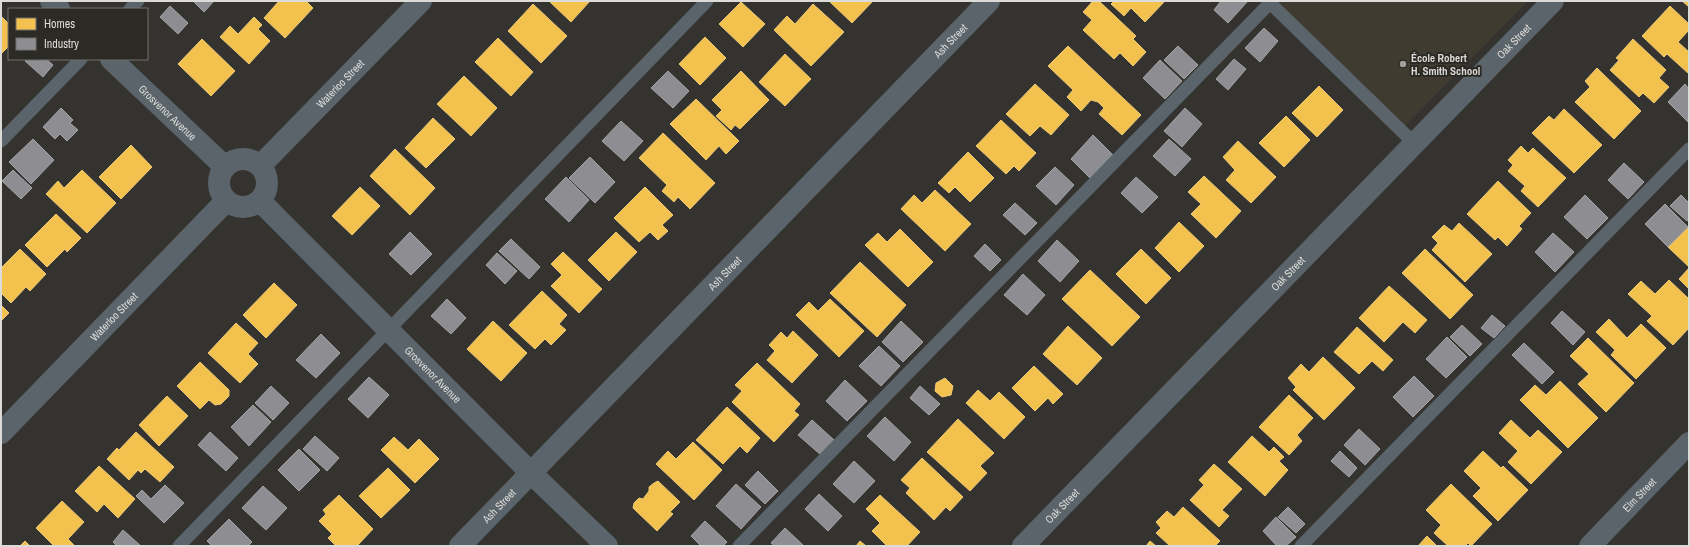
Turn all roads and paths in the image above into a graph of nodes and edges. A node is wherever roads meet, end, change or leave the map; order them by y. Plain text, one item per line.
1 (421, 1) edge
2 (707, 1) edge
3 (989, 1) edge
4 (1554, 1) edge
5 (1269, 2) edge
6 (80, 60) edge
7 (112, 60) edge
8 (1, 141) edge
9 (1415, 144) junction
10 (1689, 149) edge
11 (260, 166) junction
12 (225, 167) junction
13 (226, 201) junction
14 (260, 201) junction
15 (389, 329) junction
16 (1, 433) edge
17 (1689, 443) edge
18 (531, 473) junction
19 (179, 546) edge
20 (460, 546) edge
21 (607, 546) edge
22 (739, 546) edge
23 (1023, 546) edge
24 (1301, 546) edge
25 (1590, 546) edge

1 - 11 street, Waterloo Street
2 - 15 lane
3 - 18 street, Ash Street
4 - 9 street, Oak Street
5 - 9 lane
5 - 22 lane
6 - 8 lane
7 - 12 street, Grosvenor Avenue
9 - 23 street, Oak Street
10 - 24 lane
11 - 12 street
11 - 14 street
12 - 13 street
13 - 14 street
13 - 16 street, Waterloo Street
14 - 15 street, Grosvenor Avenue
15 - 18 street, Grosvenor Avenue
15 - 19 lane
17 - 25 street, Elm Street
18 - 20 street, Ash Street
18 - 21 street, Grosvenor Avenue

